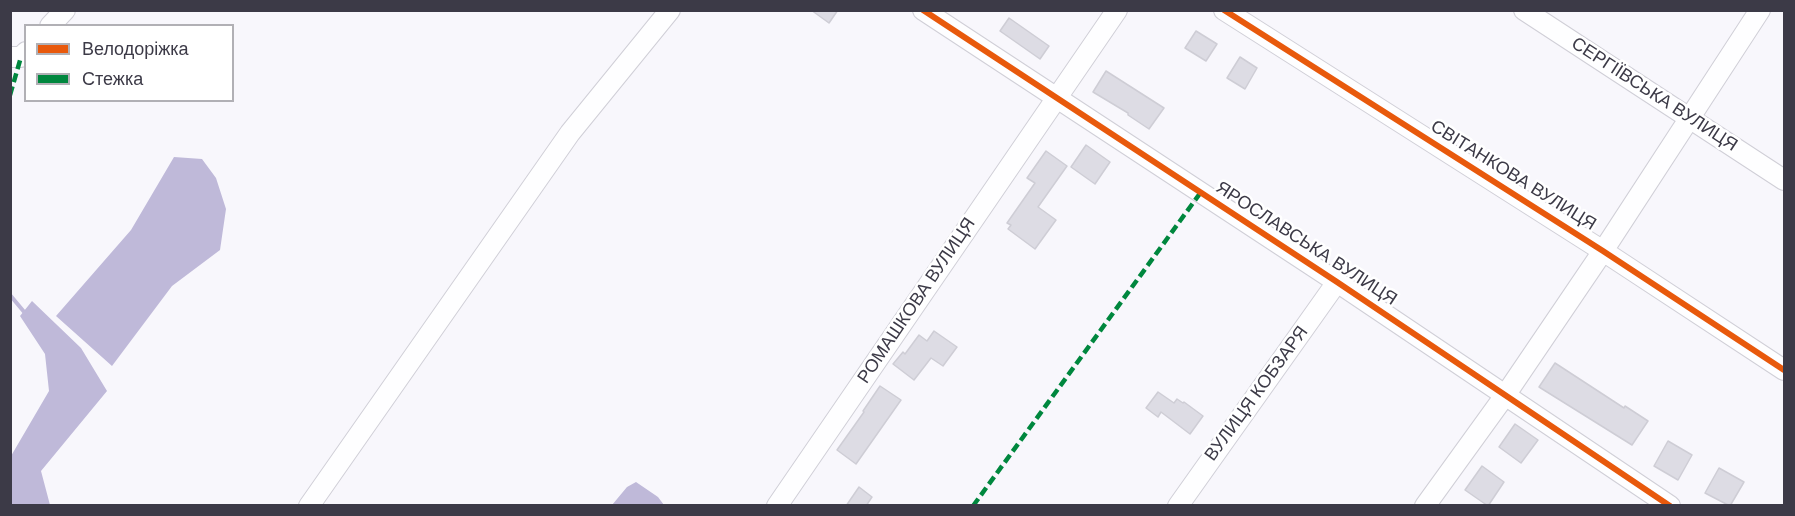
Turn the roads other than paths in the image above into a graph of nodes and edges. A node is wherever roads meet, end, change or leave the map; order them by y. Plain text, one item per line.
1 (65, 10) edge
2 (670, 10) edge
3 (923, 10) edge
4 (1117, 10) edge
5 (1224, 10) edge
6 (1524, 10) edge
7 (1760, 10) edge
8 (52, 24) edge
9 (24, 54) edge
10 (10, 57) edge
11 (1058, 98) junction
12 (1689, 119) junction
13 (1785, 180) edge
14 (1603, 251) junction
15 (1337, 282) junction
16 (1785, 370) edge
17 (1506, 394) junction
18 (309, 506) edge
19 (777, 506) edge
20 (1178, 506) edge
21 (1425, 506) edge
22 (1670, 506) edge

1 - 8 street
2 - 18 street
3 - 11 street, ЯРОСЛАВСЬКА ВУЛИЦЯ
4 - 11 street, РОМАШКОВА ВУЛИЦЯ
5 - 14 street, СВІТАНКОВА ВУЛИЦЯ
6 - 12 street, СЕРГІЇВСЬКА ВУЛИЦЯ
7 - 12 street
9 - 10 street
11 - 15 street, ЯРОСЛАВСЬКА ВУЛИЦЯ
11 - 19 street, РОМАШКОВА ВУЛИЦЯ
12 - 13 street, СЕРГІЇВСЬКА ВУЛИЦЯ
12 - 14 street
14 - 16 street, СВІТАНКОВА ВУЛИЦЯ
14 - 17 street
15 - 17 street, ЯРОСЛАВСЬКА ВУЛИЦЯ
15 - 20 street, ВУЛИЦЯ КОБЗАРЯ
17 - 21 street
17 - 22 street, ЯРОСЛАВСЬКА ВУЛИЦЯ

